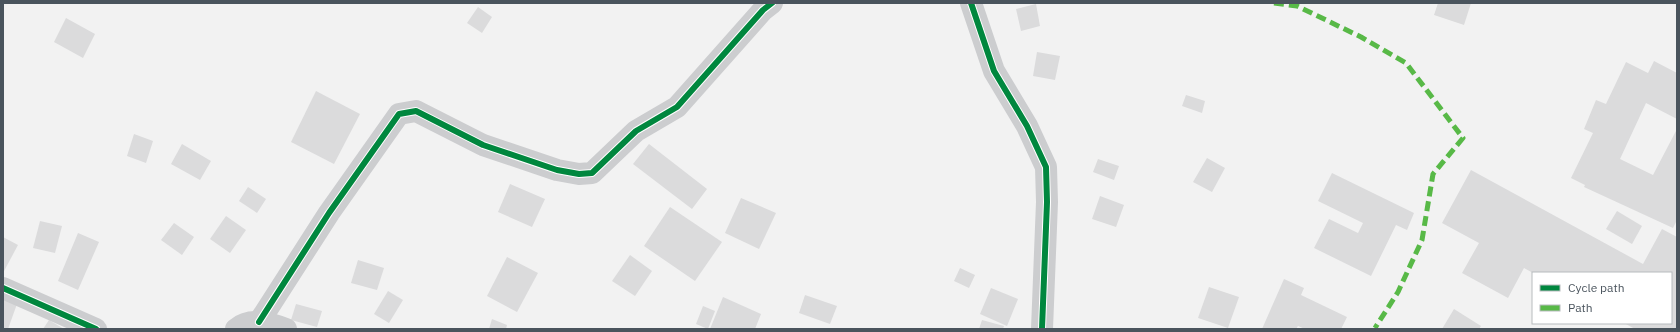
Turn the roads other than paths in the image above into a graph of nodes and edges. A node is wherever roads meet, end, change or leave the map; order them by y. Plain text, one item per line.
1 (772, 3) edge
2 (971, 3) edge
3 (3, 288) edge
4 (259, 322) junction
5 (96, 329) edge
6 (236, 329) edge
7 (286, 329) edge
8 (1042, 329) edge

1 - 4 street
2 - 8 street
3 - 5 street
4 - 6 street
4 - 7 street

